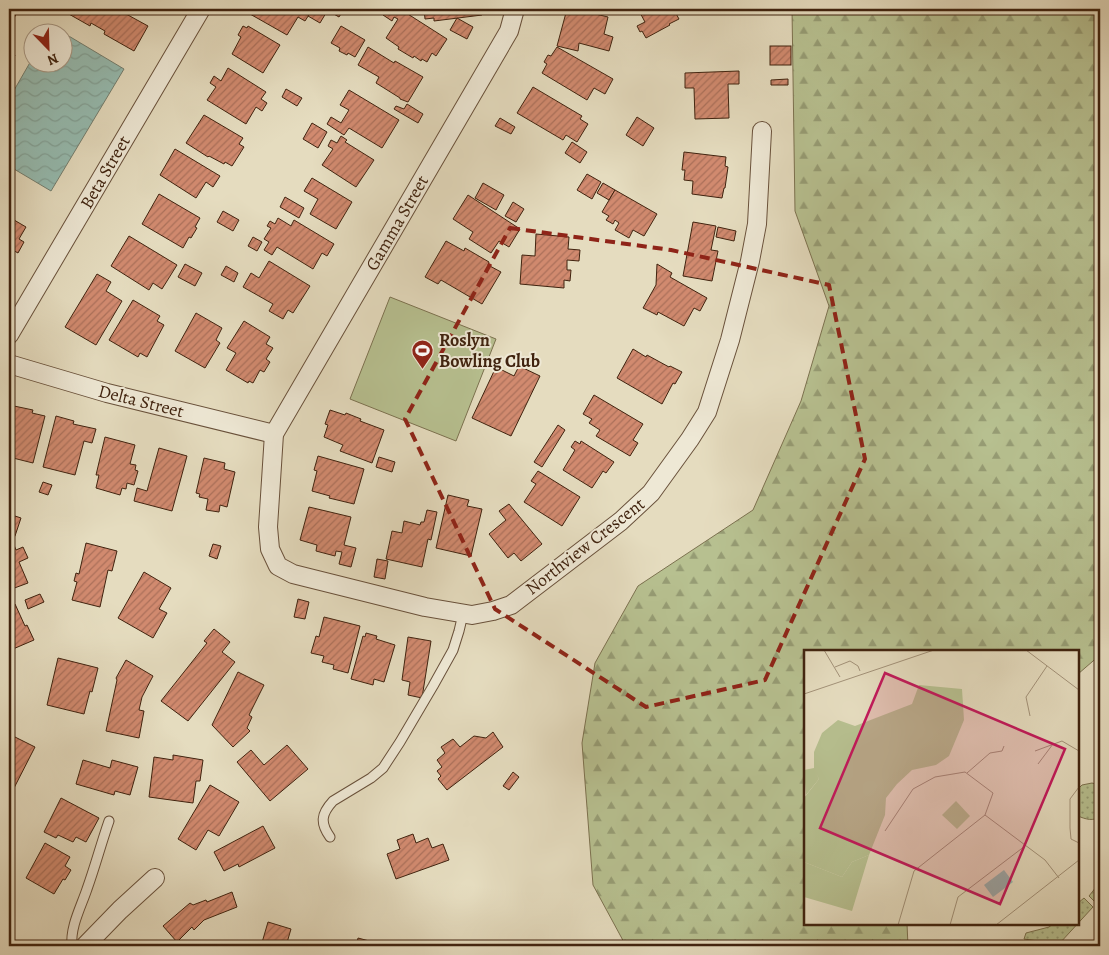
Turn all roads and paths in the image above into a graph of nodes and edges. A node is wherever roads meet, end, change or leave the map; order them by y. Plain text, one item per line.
1 (200, 9) edge
2 (515, 9) edge
3 (762, 132) dead end
4 (9, 335) edge
5 (9, 364) edge
6 (274, 434) junction
7 (463, 614) junction
8 (108, 821) dead end
9 (330, 837) dead end
10 (155, 878) dead end
11 (72, 946) edge
12 (85, 946) edge

1 - 4 street, Beta Street
2 - 6 street, Gamma Street
3 - 7 street, Northview Crescent
5 - 6 street, Delta Street
6 - 7 street, Northview Crescent
7 - 9 lane
8 - 11 lane
10 - 12 street

